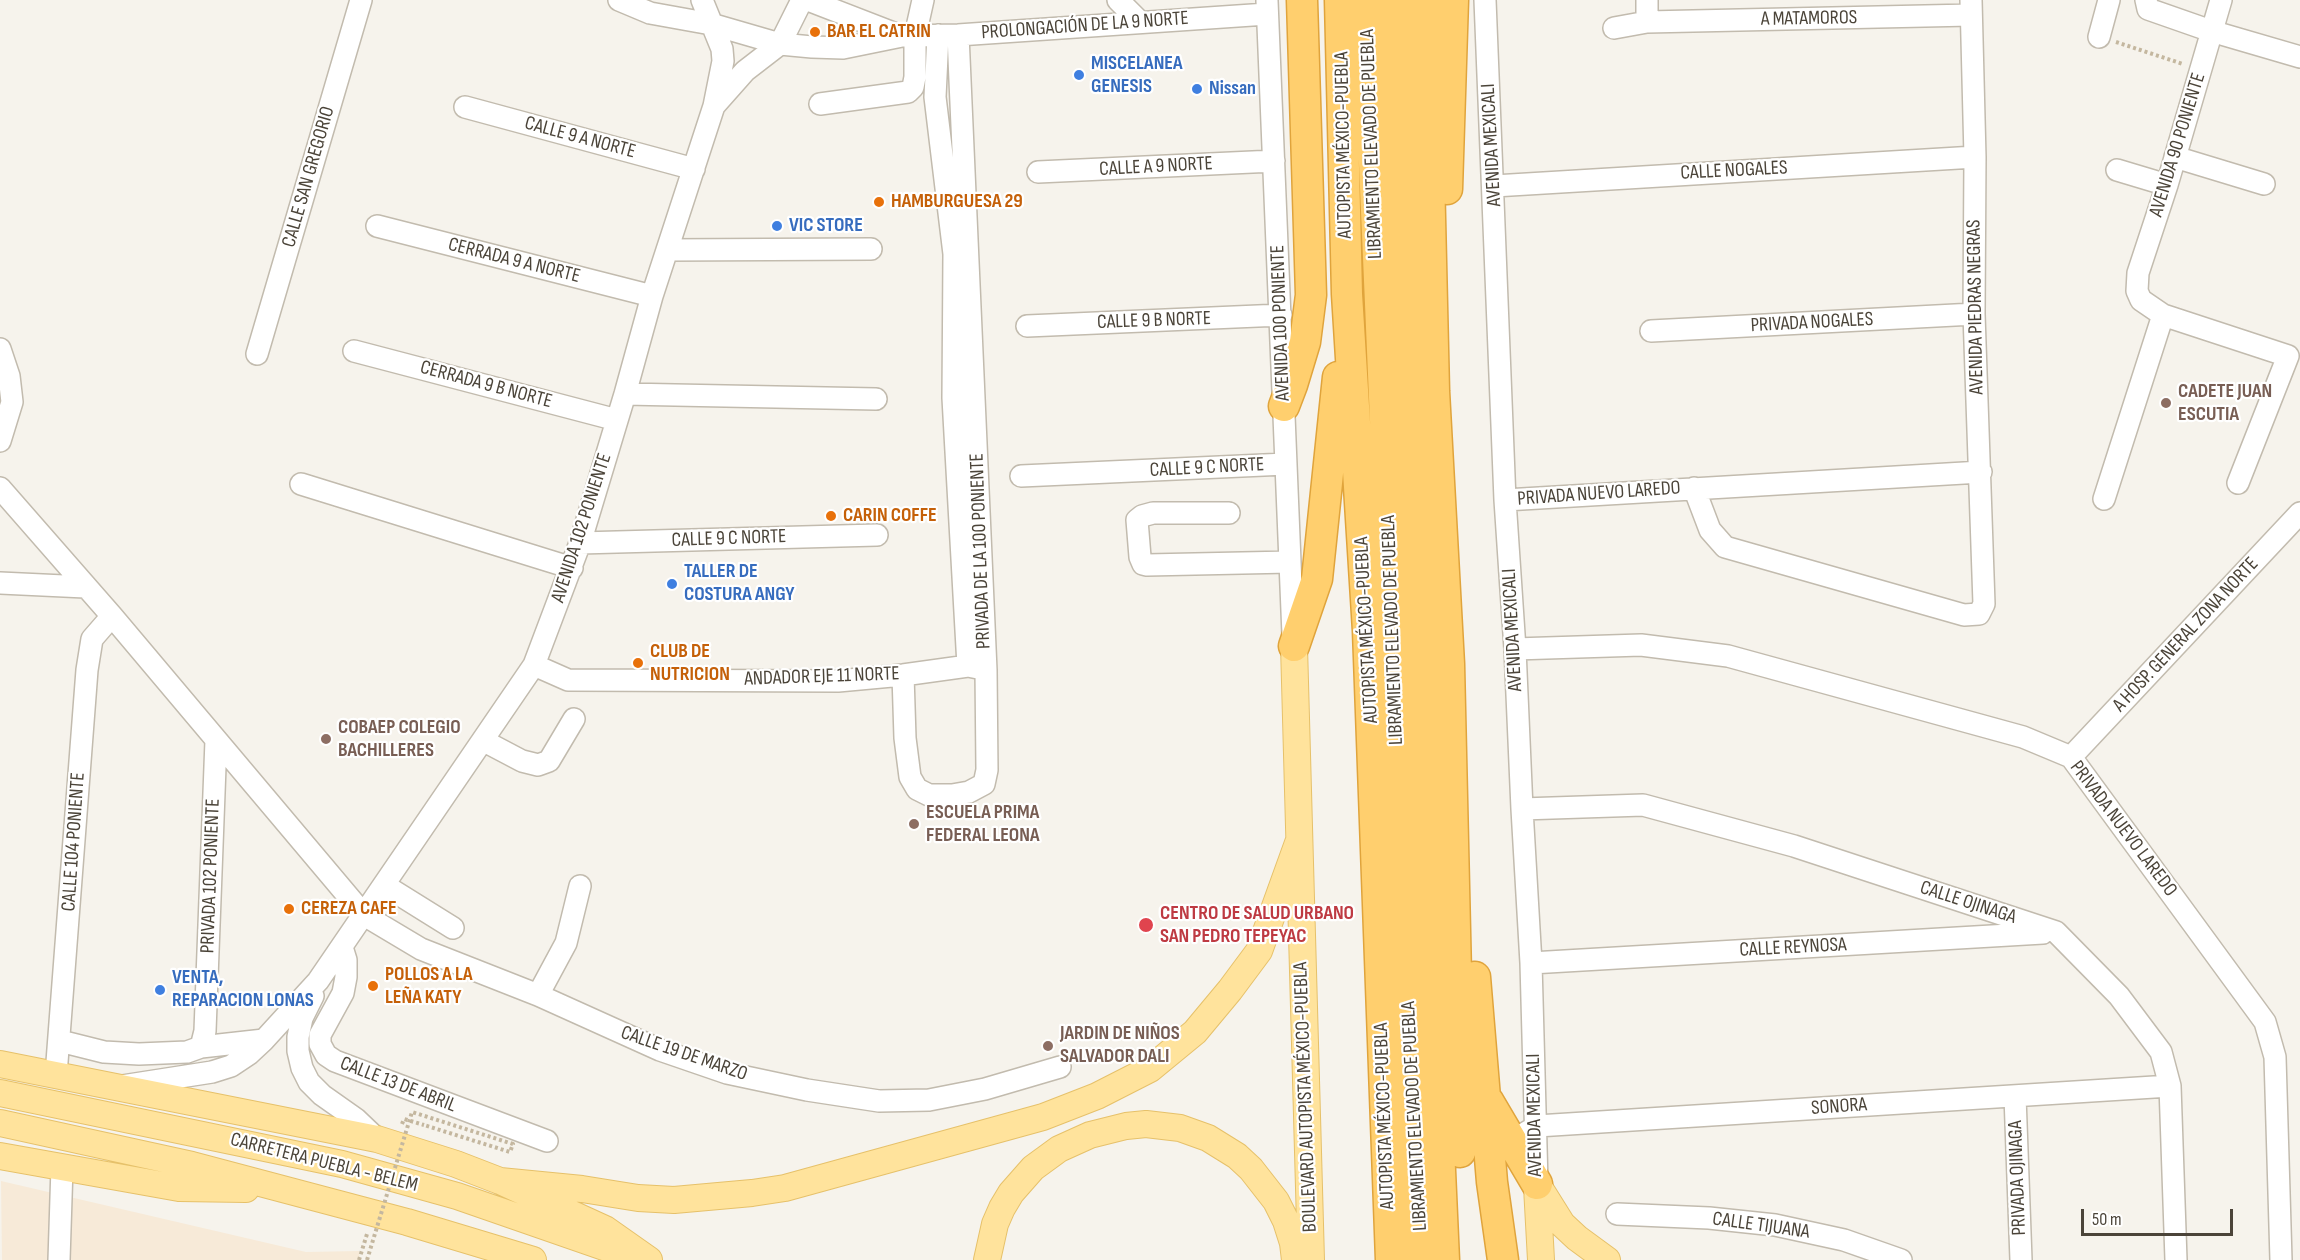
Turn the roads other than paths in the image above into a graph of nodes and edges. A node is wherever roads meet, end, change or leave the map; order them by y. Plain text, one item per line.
1 (361, 0) edge
2 (620, 0) edge
3 (702, 0) edge
4 (802, 0) edge
5 (808, 0) edge
6 (922, 0) edge
7 (1118, 0) edge
8 (1302, 0) edge
9 (1340, 0) edge
10 (1367, 0) edge
11 (1395, 0) edge
12 (1425, 0) edge
13 (1453, 0) edge
14 (1485, 0) edge
15 (1647, 0) edge
16 (2109, 0) edge
17 (2146, 0) edge
18 (2221, 0) edge
19 (1267, 7) edge
20 (1971, 8) edge
21 (1138, 21) junction
22 (1647, 22) junction
23 (711, 24) junction
24 (1614, 28) dead end
25 (2211, 31) junction
26 (948, 35) junction
27 (908, 36) junction
28 (2099, 37) road end
29 (780, 44) junction
30 (2300, 57) edge
31 (820, 104) dead end
32 (714, 106) junction
33 (465, 107) dead end
34 (1975, 157) junction
35 (2175, 157) junction
36 (1274, 161) junction
37 (694, 169) junction
38 (2117, 170) dead end
39 (1038, 172) dead end
40 (2264, 184) dead end
41 (2167, 185) junction
42 (1494, 186) junction
43 (377, 226) dead end
44 (871, 249) dead end
45 (667, 250) junction
46 (1347, 294) junction
47 (652, 296) junction
48 (1974, 314) junction
49 (1281, 315) junction
50 (2163, 315) junction
51 (1027, 326) dead end
52 (1651, 332) dead end
53 (0, 349) edge
54 (354, 351) dead end
55 (257, 354) dead end
56 (2294, 354) edge
57 (626, 394) junction
58 (6, 398) edge
59 (876, 399) dead end
60 (1284, 406) junction
61 (617, 420) junction
62 (0, 441) edge
63 (1286, 464) junction
64 (1981, 472) junction
65 (1021, 476) dead end
66 (2238, 483) dead end
67 (301, 484) dead end
68 (0, 488) edge
69 (1694, 488) junction
70 (2104, 499) dead end
71 (1505, 500) junction
72 (1229, 513) dead end
73 (2300, 513) edge
74 (877, 535) dead end
75 (1443, 538) junction
76 (580, 543) junction
77 (1290, 562) junction
78 (572, 568) junction
79 (0, 583) edge
80 (85, 587) junction
81 (1979, 614) joint
82 (112, 616) junction
83 (1294, 646) junction
84 (1515, 649) junction
85 (1449, 664) junction
86 (534, 665) junction
87 (977, 668) junction
88 (903, 675) junction
89 (574, 719) dead end
90 (216, 740) junction
91 (484, 741) junction
92 (2072, 758) junction
93 (1522, 809) junction
94 (1298, 843) junction
95 (384, 885) junction
96 (580, 886) dead end
97 (364, 915) junction
98 (453, 928) dead end
99 (2056, 932) junction
100 (342, 947) junction
101 (1531, 963) junction
102 (318, 981) junction
103 (538, 995) junction
104 (264, 1040) junction
105 (60, 1041) junction
106 (201, 1047) junction
107 (0, 1064) edge
108 (1059, 1067) dead end
109 (56, 1075) junction
110 (2170, 1086) junction
111 (113, 1087) junction
112 (0, 1093) edge
113 (1484, 1094) junction
114 (2015, 1096) junction
115 (0, 1123) edge
116 (1524, 1133) junction
117 (377, 1139) junction
118 (547, 1141) dead end
119 (0, 1156) edge
120 (62, 1167) junction
121 (500, 1180) junction
122 (1537, 1184) junction
123 (281, 1189) junction
124 (1617, 1214) dead end
125 (59, 1260) edge
126 (533, 1260) edge
127 (641, 1260) edge
128 (649, 1260) edge
129 (987, 1260) edge
130 (1295, 1260) edge
131 (1311, 1260) edge
132 (1391, 1260) edge
133 (1421, 1260) edge
134 (1444, 1260) edge
135 (1462, 1260) edge
136 (1503, 1260) edge
137 (1541, 1260) edge
138 (1607, 1260) edge
139 (1901, 1260) edge
140 (2021, 1260) edge
141 (2176, 1260) edge
142 (2281, 1260) edge

1 - 55 street, CALLE SAN GREGORIO
2 - 23 street
3 - 23 street, AVENIDA 102 PONIENTE
4 - 29 street
5 - 27 street, PROLONGACIÓN DE LA 9 NORTE
6 - 27 street
7 - 21 street
8 - 60 highway
9 - 46 highway, AUTOPISTA MÉXICO-PUEBLA
10 - 133 highway, LIBRAMIENTO ELEVADO DE PUEBLA
11 - 134 highway, LIBRAMIENTO ELEVADO DE PUEBLA
12 - 75 highway
13 - 75 highway
14 - 42 street, AVENIDA MEXICALI
15 - 22 street
16 - 28 street
17 - 25 street
18 - 25 street, AVENIDA 90 PONIENTE
19 - 21 street, PROLONGACIÓN DE LA 9 NORTE
19 - 36 street, AVENIDA 100 PONIENTE
20 - 22 street, A MATAMOROS
20 - 34 street, AVENIDA PIEDRAS NEGRAS
21 - 26 street, PROLONGACIÓN DE LA 9 NORTE
22 - 24 street, A MATAMOROS
23 - 29 street, PROLONGACIÓN DE LA 9 NORTE
23 - 32 street, AVENIDA 102 PONIENTE
25 - 30 street
25 - 35 street, AVENIDA 90 PONIENTE
26 - 27 street, PROLONGACIÓN DE LA 9 NORTE
26 - 87 street, PRIVADA DE LA 100 PONIENTE
27 - 29 street, PROLONGACIÓN DE LA 9 NORTE
27 - 31 street
29 - 32 street
32 - 37 street, AVENIDA 102 PONIENTE
33 - 37 street, CALLE 9 A NORTE
34 - 42 street, CALLE NOGALES
34 - 48 street, AVENIDA PIEDRAS NEGRAS
35 - 40 street
35 - 41 street, AVENIDA 90 PONIENTE
36 - 39 street, CALLE A 9 NORTE
36 - 49 street, AVENIDA 100 PONIENTE
37 - 45 street, AVENIDA 102 PONIENTE
38 - 41 street
41 - 50 street, AVENIDA 90 PONIENTE
42 - 71 street, AVENIDA MEXICALI
43 - 47 street, CERRADA 9 A NORTE
44 - 45 street
45 - 47 street, AVENIDA 102 PONIENTE
46 - 83 highway
46 - 132 highway, AUTOPISTA MÉXICO-PUEBLA
47 - 57 street, AVENIDA 102 PONIENTE
48 - 52 street, PRIVADA NOGALES
48 - 64 street, AVENIDA PIEDRAS NEGRAS
49 - 51 street, CALLE 9 B NORTE
49 - 60 street, AVENIDA 100 PONIENTE
50 - 56 street
50 - 70 street
53 - 58 street
54 - 61 street, CERRADA 9 B NORTE
56 - 66 street
57 - 59 street
57 - 61 street, AVENIDA 102 PONIENTE
58 - 62 street
60 - 63 street, AVENIDA 100 PONIENTE
61 - 76 street, AVENIDA 102 PONIENTE
63 - 65 street, CALLE 9 C NORTE
63 - 77 street, AVENIDA 100 PONIENTE
64 - 69 street, PRIVADA NUEVO LAREDO
64 - 81 street, AVENIDA PIEDRAS NEGRAS
67 - 78 street
68 - 80 street
69 - 71 street, PRIVADA NUEVO LAREDO
69 - 81 street, PRIVADA NUEVO LAREDO
71 - 84 street, AVENIDA MEXICALI
72 - 77 street
73 - 92 street, A HOSP. GENERAL ZONA NORTE
74 - 76 street, CALLE 9 C NORTE
75 - 85 highway
76 - 78 street, AVENIDA 102 PONIENTE
77 - 83 street, AVENIDA 100 PONIENTE
78 - 86 street, AVENIDA 102 PONIENTE
79 - 80 street
80 - 82 street
82 - 90 street
82 - 105 street, CALLE 104 PONIENTE
83 - 94 main road, BOULEVARD AUTOPISTA MÉXICO-PUEBLA
84 - 92 street, PRIVADA NUEVO LAREDO
84 - 93 street, AVENIDA MEXICALI
85 - 113 highway
85 - 135 highway
86 - 88 street, ANDADOR EJE 11 NORTE
86 - 91 street, AVENIDA 102 PONIENTE
87 - 88 street, ANDADOR EJE 11 NORTE
87 - 88 street, PRIVADA DE LA 100 PONIENTE
89 - 91 street
90 - 97 street
90 - 106 street, PRIVADA 102 PONIENTE
91 - 95 street, AVENIDA 102 PONIENTE
92 - 142 street, PRIVADA NUEVO LAREDO
93 - 99 street, CALLE OJINAGA
93 - 101 street, AVENIDA MEXICALI
94 - 121 main road
94 - 131 main road, BOULEVARD AUTOPISTA MÉXICO-PUEBLA
95 - 97 street, AVENIDA 102 PONIENTE
95 - 98 street
96 - 103 street
97 - 100 street, AVENIDA 102 PONIENTE
97 - 103 street, CALLE 19 DE MARZO
99 - 101 street, CALLE REYNOSA
99 - 110 street, CALLE OJINAGA
100 - 102 street, AVENIDA 102 PONIENTE
100 - 118 street, CALLE 13 DE ABRIL
101 - 116 street, AVENIDA MEXICALI
102 - 104 street, AVENIDA 102 PONIENTE
102 - 117 street, AVENIDA 102 PONIENTE
103 - 108 street, CALLE 19 DE MARZO
104 - 106 street
104 - 111 street, AVENIDA 102 PONIENTE
105 - 106 street
105 - 109 street, CALLE 104 PONIENTE
107 - 109 main road
109 - 111 main road
110 - 114 street, SONORA
110 - 141 street, CALLE OJINAGA
111 - 117 main road
112 - 127 main road, CARRETERA PUEBLA - BELEM
113 - 116 highway
113 - 136 highway
114 - 116 street, SONORA
114 - 140 street, PRIVADA OJINAGA
115 - 123 main road, CARRETERA PUEBLA - BELEM
116 - 122 highway
117 - 121 main road
119 - 120 main road
120 - 123 main road
120 - 125 street
121 - 128 main road
122 - 137 main road, AVENIDA MEXICALI
122 - 138 main road
123 - 126 main road, CARRETERA PUEBLA - BELEM
124 - 139 street, CALLE TIJUANA
129 - 130 main road

